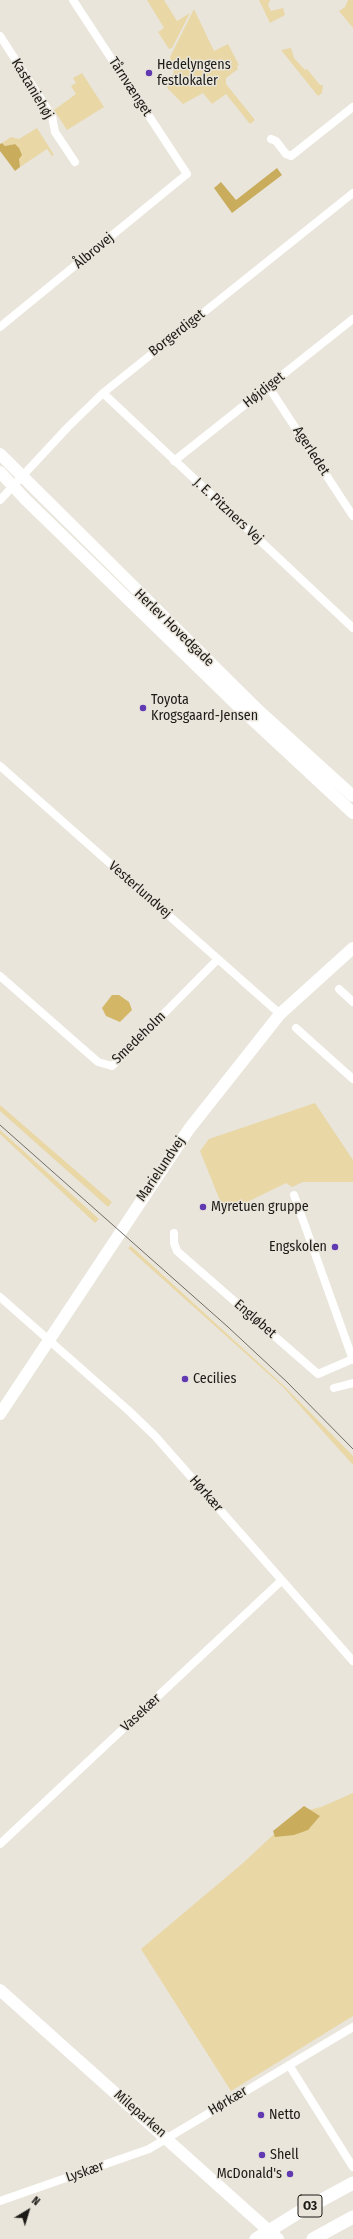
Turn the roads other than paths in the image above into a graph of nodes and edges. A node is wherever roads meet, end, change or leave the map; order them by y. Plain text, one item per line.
1 (73, 0) edge
2 (0, 36) edge
3 (353, 107) edge
4 (271, 139) dead end
5 (75, 162) dead end
6 (187, 174) joint
7 (353, 193) edge
8 (353, 319) edge
9 (0, 327) edge
10 (268, 386) junction
11 (103, 394) junction
12 (0, 454) edge
13 (174, 460) junction
14 (0, 472) edge
15 (23, 476) junction
16 (14, 486) junction
17 (0, 500) edge
18 (353, 516) edge
19 (353, 628) edge
20 (0, 766) edge
21 (353, 796) edge
22 (353, 813) edge
23 (353, 948) edge
24 (218, 959) junction
25 (0, 976) edge
26 (339, 989) dead end
27 (353, 1002) edge
28 (280, 1014) junction
29 (296, 1028) dead end
30 (353, 1079) edge
31 (294, 1195) dead end
32 (174, 1233) dead end
33 (0, 1297) edge
34 (48, 1340) junction
35 (353, 1359) edge
36 (353, 1383) edge
37 (334, 1388) dead end
38 (0, 1414) edge
39 (281, 1581) junction
40 (353, 1661) edge
41 (0, 1844) edge
42 (0, 1990) edge
43 (353, 2027) edge
44 (289, 2065) junction
45 (168, 2138) junction
46 (353, 2167) edge
47 (353, 2183) edge
48 (0, 2201) edge
49 (353, 2218) edge
50 (273, 2235) edge
51 (256, 2239) edge
52 (313, 2239) edge

1 - 6 street, Tårnvænget
2 - 5 street, Kastaniehøj
3 - 4 street
6 - 9 street, Ålbrovej
7 - 11 street, Borgerdiget
8 - 10 street, Højdiget
10 - 13 street, Højdiget
10 - 18 street, Agerledet
11 - 13 street, J. E. Pitzners Vej
11 - 15 street, Borgerdiget
12 - 15 main road, Herlev Hovedgade
13 - 19 street, J. E. Pitzners Vej
14 - 16 main road, Herlev Hovedgade
15 - 16 street, Borgerdiget
15 - 21 main road, Herlev Hovedgade
16 - 17 street, Borgerdiget
16 - 22 main road, Herlev Hovedgade
20 - 24 street, Vesterlundvej
23 - 28 main road, Marielundvej
24 - 25 street, Smedeholm
24 - 28 street, Vesterlundvej
26 - 27 street
28 - 34 main road, Marielundvej
29 - 30 street
31 - 35 street, Engløbet
32 - 35 street, Engløbet
33 - 34 street, Hørkær
34 - 38 main road, Marielundvej
34 - 39 street, Hørkær
36 - 37 street
39 - 40 street, Hørkær
39 - 41 street, Vasekær
42 - 45 main road, Mileparken
43 - 44 street, Hørkær
44 - 45 street, Hørkær
44 - 46 street
45 - 48 street, Lyskær
45 - 50 main road, Mileparken
47 - 50 main road, O3
49 - 52 main road, O3
50 - 51 main road, O3

